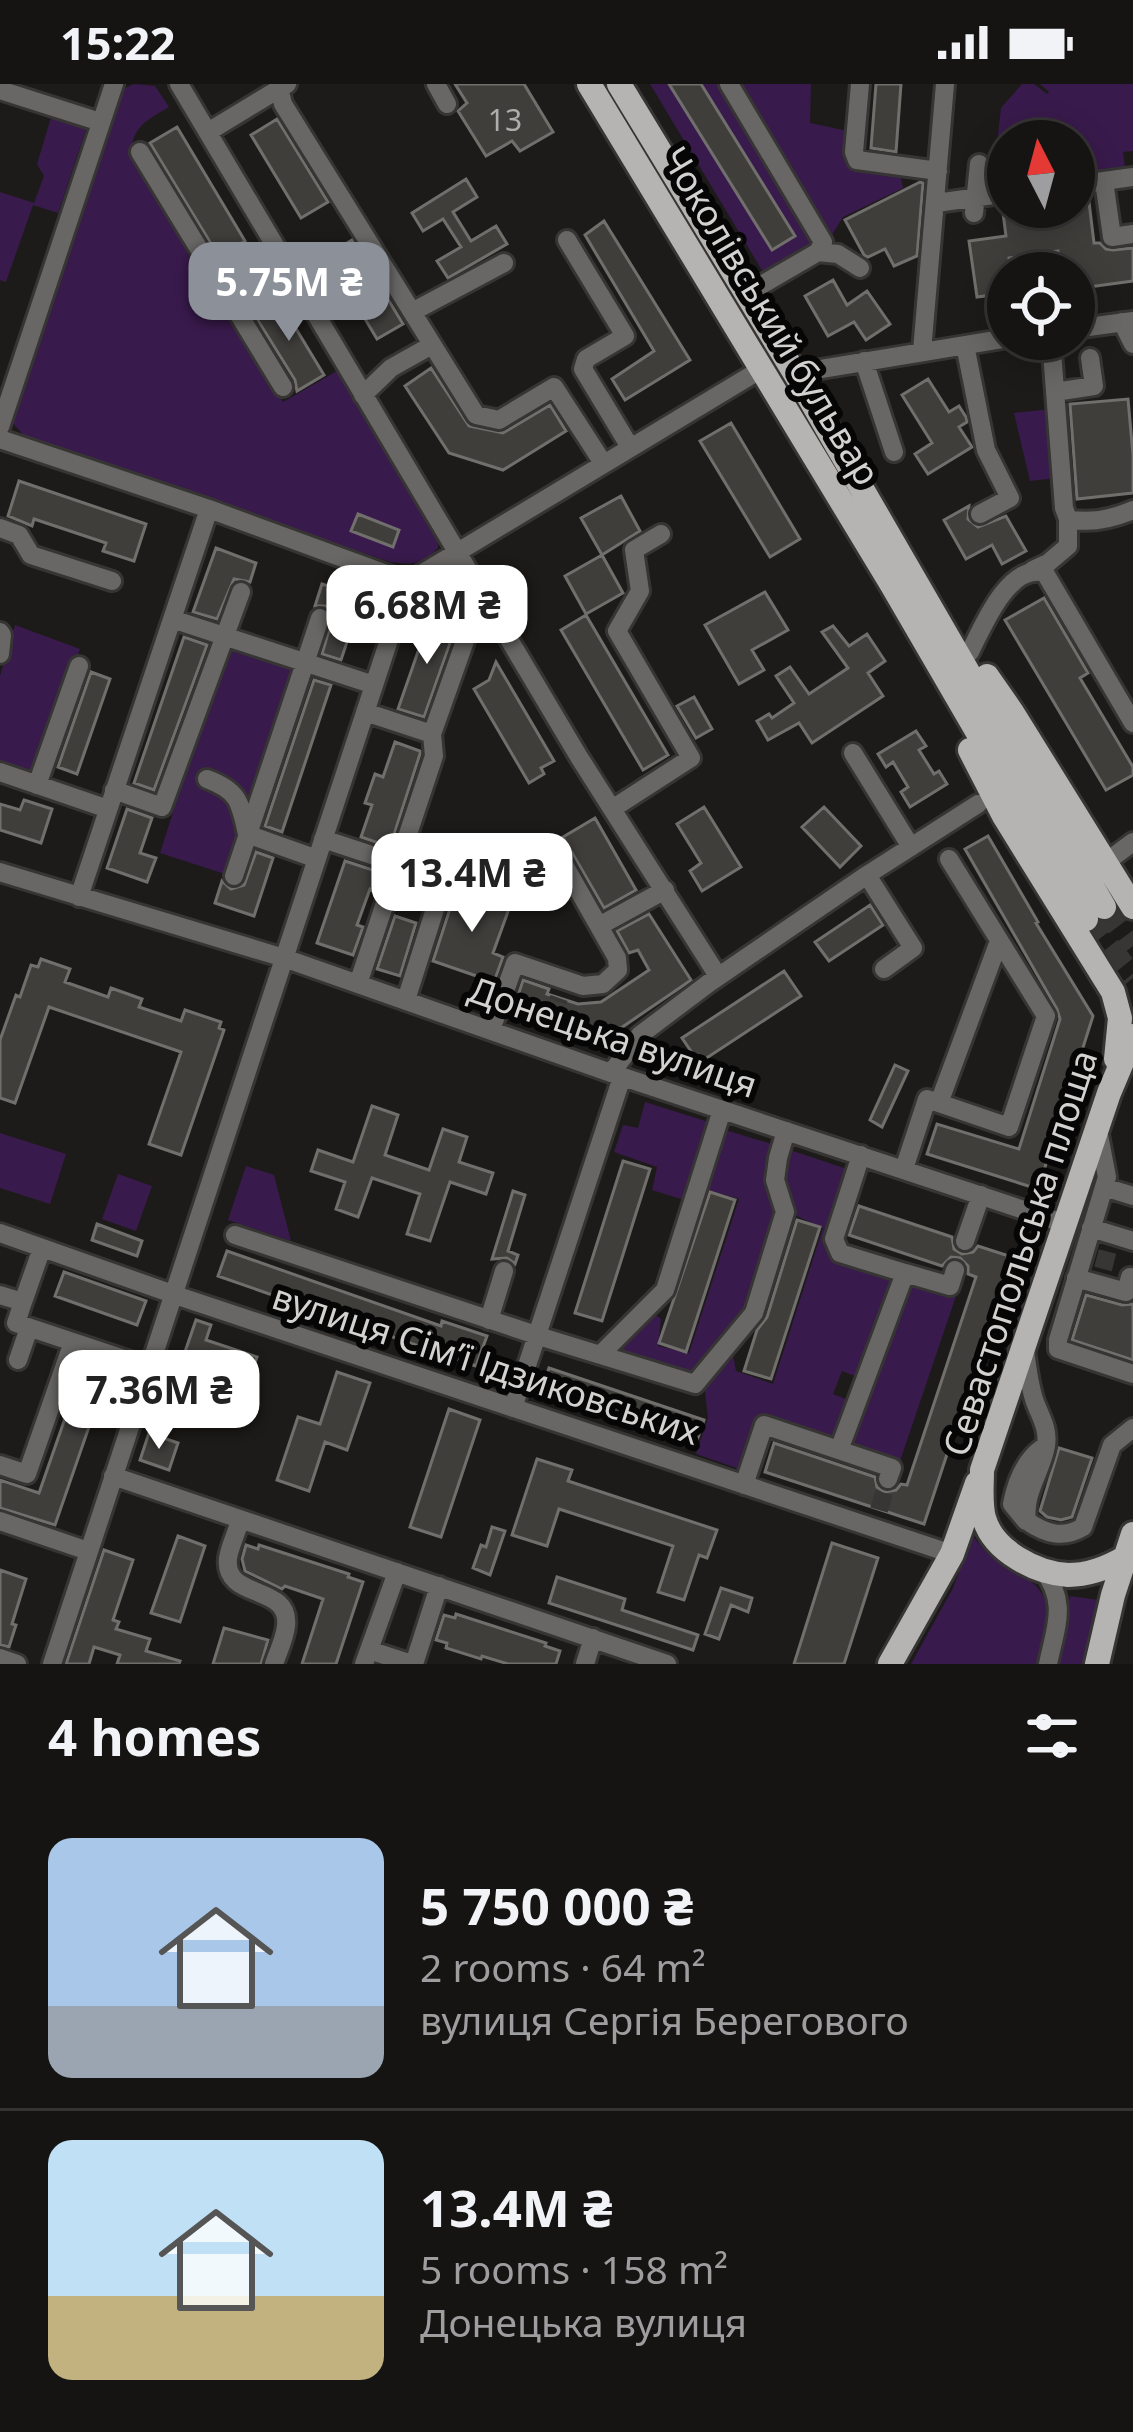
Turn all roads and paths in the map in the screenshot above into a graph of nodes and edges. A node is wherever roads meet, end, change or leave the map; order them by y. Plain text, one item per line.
1 (114, 84) edge
2 (179, 84) edge
3 (436, 84) edge
4 (589, 84) edge
5 (619, 84) edge
6 (729, 84) edge
7 (860, 84) edge
8 (945, 84) edge
9 (282, 85) edge
10 (0, 90) edge
11 (447, 104) dead end
12 (91, 119) dead end
13 (208, 132) junction
14 (140, 152) dead end
15 (979, 164) dead end
16 (938, 171) junction
17 (1133, 177) edge
18 (1104, 181) junction
19 (1095, 182) edge
20 (987, 201) edge
21 (935, 203) junction
22 (975, 205) junction
23 (1133, 234) edge
24 (567, 240) dead end
25 (278, 252) junction
26 (818, 252) junction
27 (504, 263) dead end
28 (860, 268) dead end
29 (223, 290) junction
30 (746, 294) junction
31 (412, 313) junction
32 (1128, 321) edge
33 (1095, 326) edge
34 (987, 341) edge
35 (965, 344) junction
36 (1133, 344) edge
37 (432, 345) junction
38 (922, 351) junction
39 (1053, 360) edge
40 (1090, 360) edge
41 (864, 362) junction
42 (10, 365) edge
43 (760, 370) junction
44 (799, 380) junction
45 (283, 387) dead end
46 (1055, 392) junction
47 (363, 395) junction
48 (0, 427) edge
49 (0, 439) edge
50 (630, 447) junction
51 (894, 452) dead end
52 (603, 464) junction
53 (209, 509) junction
54 (1133, 510) edge
55 (980, 514) dead end
56 (1068, 519) junction
57 (0, 527) edge
58 (661, 534) dead end
59 (456, 551) junction
60 (1033, 570) junction
61 (112, 581) dead end
62 (902, 581) junction
63 (408, 582) junction
64 (241, 592) dead end
65 (482, 592) junction
66 (320, 618) dead end
67 (172, 619) junction
68 (0, 632) edge
69 (225, 636) junction
70 (970, 652) junction
71 (0, 654) edge
72 (305, 662) junction
73 (79, 665) dead end
74 (374, 685) junction
75 (365, 712) junction
76 (1133, 723) edge
77 (432, 734) junction
78 (854, 753) dead end
79 (0, 772) edge
80 (207, 778) dead end
81 (37, 784) junction
82 (111, 799) junction
83 (978, 805) dead end
84 (612, 809) junction
85 (247, 834) junction
86 (1133, 842) edge
87 (911, 847) junction
88 (320, 849) junction
89 (555, 849) dead end
90 (949, 859) dead end
91 (450, 862) dead end
92 (1105, 863) junction
93 (399, 864) junction
94 (0, 872) edge
95 (867, 874) junction
96 (234, 876) dead end
97 (665, 890) junction
98 (79, 897) junction
99 (1133, 907) tunnel mouth
100 (1095, 913) tunnel mouth
101 (599, 926) junction
102 (999, 941) junction
103 (284, 958) junction
104 (884, 968) dead end
105 (718, 976) junction
106 (358, 983) junction
107 (406, 1000) junction
108 (549, 1027) tunnel mouth
109 (491, 1030) junction
110 (1133, 1036) edge
111 (542, 1048) junction
112 (616, 1075) junction
113 (1109, 1093) junction
114 (939, 1103) junction
115 (722, 1110) junction
116 (1098, 1128) junction
117 (786, 1131) junction
118 (862, 1155) junction
119 (904, 1169) junction
120 (1104, 1187) junction
121 (981, 1195) junction
122 (1133, 1196) edge
123 (1079, 1226) junction
124 (0, 1233) edge
125 (235, 1235) dead end
126 (965, 1241) dead end
127 (1133, 1241) edge
128 (42, 1248) junction
129 (955, 1270) dead end
130 (504, 1271) dead end
131 (905, 1273) junction
132 (1076, 1279) junction
133 (1130, 1288) edge
134 (172, 1294) junction
135 (0, 1295) edge
136 (23, 1303) junction
137 (1066, 1315) junction
138 (489, 1319) junction
139 (29, 1328) junction
140 (537, 1335) junction
141 (1027, 1339) junction
142 (74, 1342) junction
143 (600, 1355) junction
144 (18, 1360) dead end
145 (148, 1367) junction
146 (1133, 1374) edge
147 (513, 1408) junction
148 (1133, 1428) edge
149 (839, 1450) junction
150 (0, 1465) edge
151 (982, 1470) junction
152 (112, 1476) junction
153 (888, 1479) dead end
154 (744, 1485) junction
155 (240, 1520) junction
156 (0, 1521) edge
157 (1128, 1546) edge
158 (88, 1551) junction
159 (952, 1554) junction
160 (1042, 1568) junction
161 (397, 1572) junction
162 (439, 1586) junction
163 (593, 1638) junction
164 (367, 1657) edge
165 (0, 1658) edge
166 (630, 1658) edge
167 (17, 1664) edge
168 (52, 1664) edge
169 (274, 1664) edge
170 (413, 1664) edge
171 (585, 1664) edge
172 (667, 1664) edge
173 (890, 1664) edge
174 (1048, 1664) edge
175 (1097, 1664) edge

1 - 42 street
2 - 13 street
3 - 11 street
4 - 43 main road, Чоколівський бульвар
5 - 30 main road, Чоколівський бульвар
6 - 26 street
7 - 16 street
8 - 16 street
9 - 13 street
9 - 31 street
10 - 12 street
13 - 25 street
14 - 29 street
15 - 22 street
16 - 21 street
17 - 18 street
18 - 19 street
18 - 23 street
20 - 22 street
21 - 22 street
21 - 38 street
24 - 50 street
25 - 29 street
25 - 47 street
26 - 28 street
26 - 30 street
27 - 31 street
29 - 45 street
30 - 44 main road, Чоколівський бульвар
31 - 37 street
32 - 33 street
32 - 36 street
34 - 35 street
35 - 38 street
35 - 55 street
37 - 47 street
37 - 52 street
38 - 41 street
39 - 46 street
40 - 46 street
41 - 44 street
41 - 51 street
42 - 48 street
43 - 50 street
43 - 62 main road, Чоколівський бульвар
44 - 62 main road, Чоколівський бульвар
46 - 56 street
47 - 59 street
49 - 53 street
50 - 52 street
52 - 59 street
53 - 63 street
53 - 67 street
54 - 56 street
56 - 60 street
57 - 61 street
58 - 84 street
59 - 63 street
59 - 65 street
60 - 70 street
60 - 76 street
62 - 70 main road, Чоколівський бульвар
62 - 100 main road, Чоколівський бульвар
62 - 113 main road, Чоколівський бульвар
63 - 74 street
64 - 69 street
65 - 77 street
65 - 84 street
66 - 72 street
67 - 69 street
67 - 82 street
68 - 71 street
69 - 72 street
69 - 82 street
70 - 92 main road, Чоколівський бульвар
72 - 74 street
72 - 85 street
73 - 81 street
74 - 75 street
75 - 77 street
75 - 88 street
77 - 93 street
78 - 87 street
79 - 81 street
80 - 85 street
81 - 82 street
82 - 98 street
83 - 87 street
84 - 97 street
85 - 88 street
85 - 96 street
86 - 92 street
87 - 95 street
88 - 93 street
88 - 103 street
89 - 101 street
90 - 102 street
91 - 107 street
92 - 99 main road, Чоколівський бульвар
93 - 106 street
94 - 98 street, Донецька вулиця
95 - 104 street
95 - 105 street
97 - 101 street
97 - 105 street
98 - 103 street, Донецька вулиця
101 - 109 street
102 - 114 street
102 - 114 street
103 - 106 street, Донецька вулиця
103 - 134 street
105 - 112 street
106 - 107 street, Донецька вулиця
107 - 109 street, Донецька вулиця
108 - 111 street
109 - 111 street, Донецька вулиця
110 - 113 main road, Севастопольська площа
111 - 112 street, Донецька вулиця
112 - 115 street, Донецька вулиця
112 - 140 street
113 - 116 main road, Севастопольська площа
114 - 119 street
115 - 117 street, Донецька вулиця
115 - 143 street
116 - 120 street
116 - 123 main road, Севастопольська площа
117 - 118 street, Донецька вулиця
117 - 143 street
118 - 119 street, Донецька вулиця
118 - 131 street
119 - 121 street, Донецька вулиця
120 - 122 street
120 - 123 street
121 - 123 street, Донецька вулиця
121 - 126 street
123 - 127 street, Донецька вулиця
123 - 132 street
123 - 141 main road, Севастопольська площа
124 - 128 street, вулиця Сімʼї Ідзиковських
125 - 138 street
128 - 134 street, вулиця Сімʼї Ідзиковських
128 - 136 street
129 - 131 street
130 - 138 street
131 - 149 street
132 - 133 street
132 - 137 street
134 - 145 street
134 - 147 street, вулиця Сімʼї Ідзиковських
135 - 136 street
136 - 139 street
137 - 141 street
137 - 146 street
138 - 140 street
139 - 142 street
139 - 144 street
140 - 143 street
140 - 147 street
141 - 148 street
141 - 151 main road, Севастопольська площа
142 - 145 street
142 - 150 street
145 - 152 street
147 - 154 street, вулиця Сімʼї Ідзиковських
149 - 153 street
149 - 154 street
151 - 159 main road
151 - 160 main road, Севастопольська площа
152 - 155 street
152 - 158 street
154 - 159 street, вулиця Сімʼї Ідзиковських
155 - 161 street
155 - 169 street
156 - 158 street
157 - 160 main road
157 - 175 main road
158 - 168 street
159 - 173 main road
160 - 174 street
161 - 162 street
161 - 164 street
162 - 163 street
162 - 170 street
163 - 166 street
163 - 171 street
164 - 170 street
165 - 167 street
166 - 172 street

